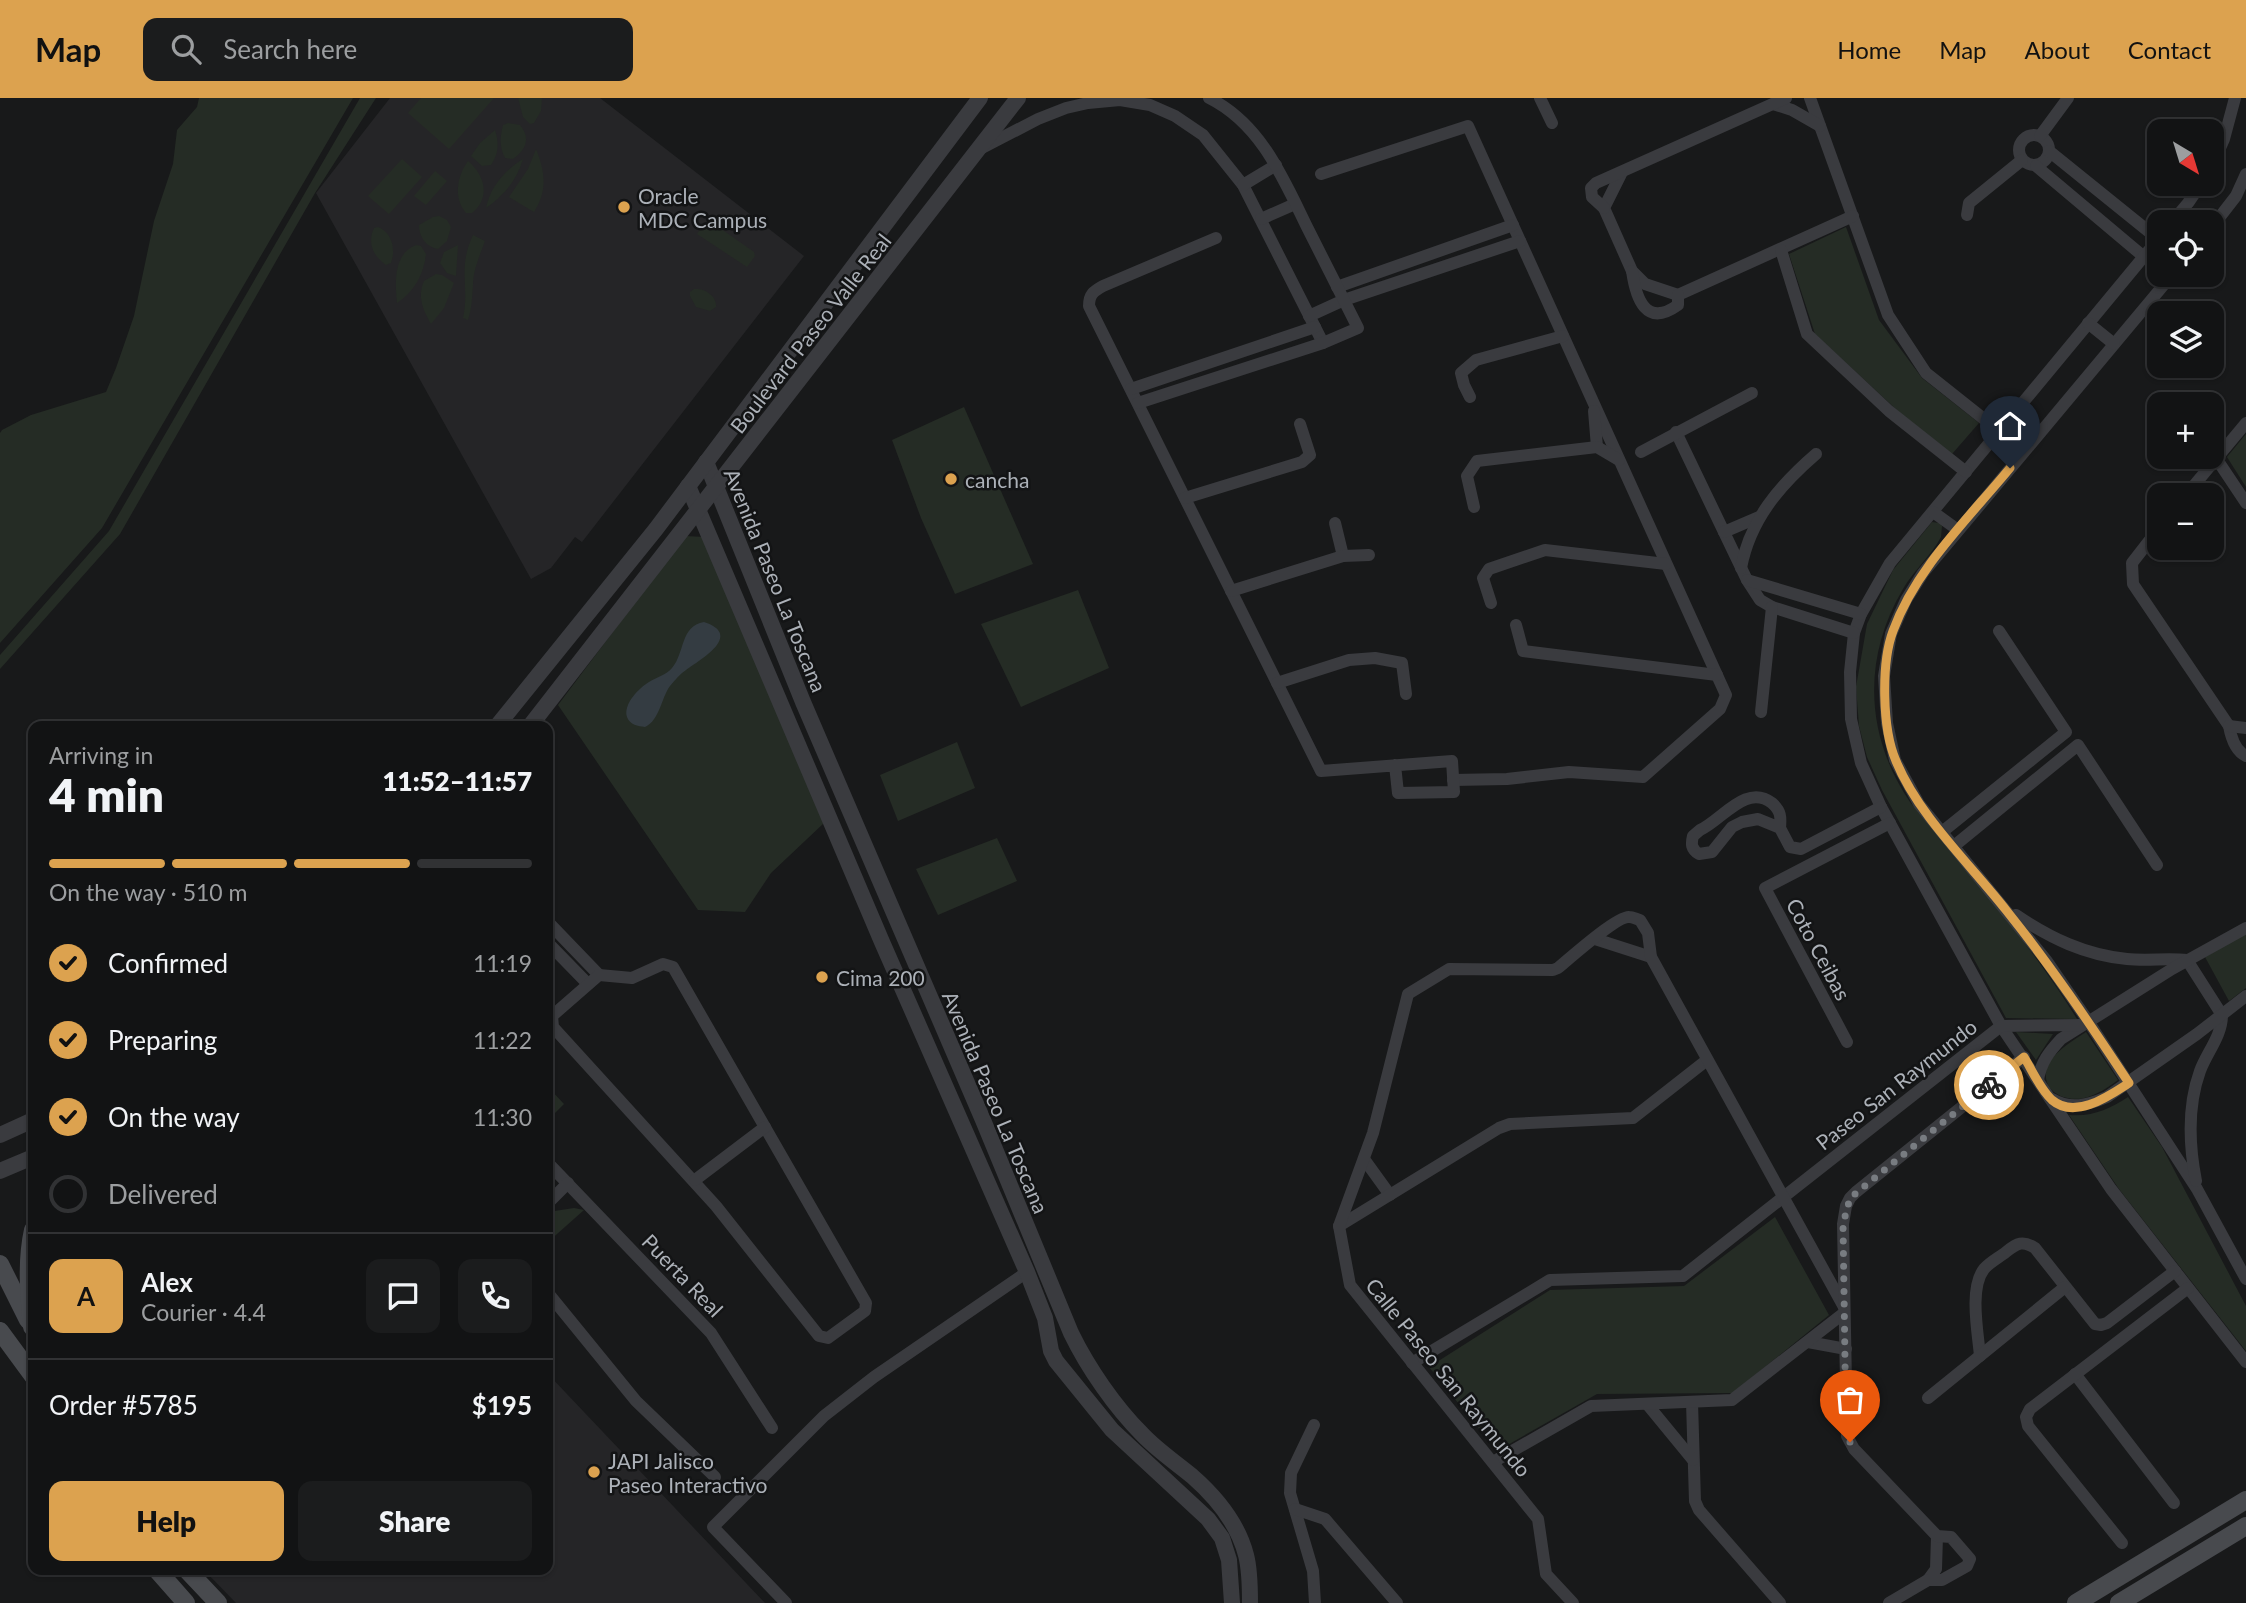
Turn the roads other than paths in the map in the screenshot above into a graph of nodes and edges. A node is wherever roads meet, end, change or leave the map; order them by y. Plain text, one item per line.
1 (980, 98) edge
2 (1018, 98) edge
3 (1209, 98) edge
4 (1540, 98) edge
5 (1786, 98) edge
6 (1810, 98) edge
7 (2068, 98) edge
8 (2235, 98) edge
9 (1773, 104) junction
10 (1552, 122) dead end
11 (1820, 126) junction
12 (2040, 136) junction
13 (2224, 139) edge
14 (979, 149) junction
15 (2049, 152) junction
16 (2022, 160) junction
17 (1276, 165) junction
18 (2036, 166) junction
19 (1622, 172) junction
20 (1321, 174) dead end
21 (2246, 174) edge
22 (1243, 185) junction
23 (2193, 196) edge
24 (1296, 204) junction
25 (1604, 208) junction
26 (2183, 210) edge
27 (2224, 212) edge
28 (1967, 215) dead end
29 (1853, 216) junction
30 (1261, 219) junction
31 (1513, 225) junction
32 (2147, 229) edge
33 (1216, 238) dead end
34 (1520, 241) junction
35 (1781, 250) junction
36 (2147, 252) edge
37 (2143, 256) junction
38 (1632, 271) junction
39 (1337, 287) junction
40 (2162, 287) edge
41 (1678, 295) junction
42 (1344, 300) junction
43 (1312, 321) junction
44 (2088, 323) junction
45 (1563, 336) junction
46 (1323, 343) junction
47 (2114, 344) junction
48 (1131, 389) junction
49 (1752, 393) dead end
50 (1470, 397) dead end
51 (1594, 401) junction
52 (1138, 403) junction
53 (2246, 423) edge
54 (1300, 424) dead end
55 (2000, 430) junction
56 (1676, 432) junction
57 (1597, 447) junction
58 (2224, 449) edge
59 (1640, 452) dead end
60 (1816, 454) dead end
61 (1619, 460) junction
62 (706, 462) junction
63 (2207, 469) edge
64 (2223, 469) edge
65 (1966, 472) junction
66 (2196, 483) edge
67 (688, 486) junction
68 (717, 487) junction
69 (1185, 498) junction
70 (2246, 503) edge
71 (1474, 507) dead end
72 (699, 509) junction
73 (1933, 512) junction
74 (1759, 517) junction
75 (1335, 523) dead end
76 (1958, 530) junction
77 (1724, 532) junction
78 (2147, 544) edge
79 (1368, 555) dead end
80 (1343, 556) junction
81 (1667, 564) junction
82 (1744, 574) junction
83 (1231, 591) junction
84 (1491, 603) dead end
85 (1772, 607) junction
86 (1861, 614) junction
87 (1516, 625) dead end
88 (1999, 631) dead end
89 (1854, 633) junction
90 (1717, 675) junction
91 (1277, 682) junction
92 (1406, 694) dead end
93 (803, 702) junction
94 (785, 710) junction
95 (1761, 712) dead end
96 (500, 721) edge
97 (534, 721) edge
98 (2229, 726) junction
99 (2246, 728) edge
100 (2246, 756) edge
101 (1395, 765) junction
102 (1453, 780) junction
103 (1881, 807) junction
104 (1890, 823) junction
105 (1780, 828) junction
106 (1942, 832) junction
107 (1954, 846) junction
108 (2157, 865) dead end
109 (887, 899) junction
110 (867, 905) junction
111 (2004, 907) junction
112 (553, 927) edge
113 (2246, 928) edge
114 (901, 933) junction
115 (1595, 939) junction
116 (882, 942) junction
117 (553, 948) edge
118 (1651, 957) junction
119 (2187, 960) junction
120 (599, 975) junction
121 (588, 984) junction
122 (2246, 996) edge
123 (937, 1014) junction
124 (553, 1015) edge
125 (2222, 1015) junction
126 (918, 1021) junction
127 (2085, 1023) junction
128 (2001, 1026) junction
129 (553, 1027) edge
130 (1847, 1042) dead end
131 (951, 1048) junction
132 (933, 1054) junction
133 (2024, 1057) junction
134 (1707, 1060) junction
135 (2038, 1080) junction
136 (2129, 1083) junction
137 (2051, 1099) junction
138 (28, 1122) edge
139 (765, 1127) junction
140 (0, 1135) edge
141 (28, 1159) edge
142 (1364, 1159) junction
143 (553, 1168) edge
144 (0, 1171) edge
145 (695, 1180) junction
146 (568, 1184) junction
147 (2197, 1189) junction
148 (1390, 1195) junction
149 (1783, 1197) junction
150 (553, 1198) edge
151 (1339, 1226) junction
152 (0, 1264) edge
153 (2175, 1271) junction
154 (1027, 1272) junction
155 (2246, 1279) edge
156 (2065, 1287) junction
157 (2188, 1288) junction
158 (553, 1299) edge
159 (1844, 1310) junction
160 (28, 1318) edge
161 (0, 1331) edge
162 (1808, 1342) junction
163 (1846, 1349) junction
164 (1980, 1356) junction
165 (2246, 1362) edge
166 (1412, 1363) junction
167 (28, 1369) edge
168 (2075, 1374) junction
169 (1928, 1398) dead end
170 (1692, 1402) junction
171 (1647, 1404) junction
172 (1127, 1417) junction
173 (1314, 1424) dead end
174 (772, 1428) dead end
175 (1112, 1430) junction
176 (1693, 1460) junction
177 (1493, 1462) junction
178 (715, 1477) dead end
179 (2246, 1500) edge
180 (2174, 1503) dead end
181 (1295, 1509) junction
182 (2246, 1526) edge
183 (2193, 1532) junction
184 (1937, 1536) junction
185 (2122, 1543) dead end
186 (161, 1575) edge
187 (192, 1575) edge
188 (1928, 1580) junction
189 (2157, 1580) junction
190 (186, 1603) edge
191 (218, 1603) edge
192 (786, 1603) edge
193 (1232, 1603) edge
194 (1250, 1603) edge
195 (1315, 1603) edge
196 (1398, 1603) edge
197 (1573, 1603) edge
198 (1780, 1603) edge
199 (1889, 1603) edge
200 (2076, 1603) edge
201 (2119, 1603) edge

1 - 62 street, Boulevard Paseo Valle Real
2 - 14 street, Boulevard Paseo Valle Real
3 - 17 street
4 - 10 street
5 - 9 street
6 - 11 street
7 - 12 street
8 - 13 street
9 - 11 street
9 - 19 street
11 - 29 street
12 - 15 street
12 - 16 street
14 - 22 street
14 - 68 street, Boulevard Paseo Valle Real
15 - 18 street
15 - 32 street
16 - 18 street
16 - 28 street
17 - 22 street
17 - 24 street
18 - 37 street
19 - 25 street
19 - 25 street
20 - 31 street
21 - 27 street
22 - 30 street
23 - 26 street
24 - 30 street
24 - 39 street
25 - 38 street
29 - 35 street
29 - 55 street
30 - 43 street
31 - 34 street
31 - 39 street
33 - 48 street
34 - 42 street
34 - 45 street
35 - 41 street
35 - 65 street
36 - 37 street
37 - 44 street
38 - 41 street
38 - 41 street
39 - 42 street
40 - 47 street
42 - 43 street
42 - 46 street
43 - 46 street
43 - 48 street
44 - 47 street
44 - 55 street
45 - 50 street
45 - 51 street
46 - 52 street
47 - 76 street
48 - 52 street
49 - 56 street
51 - 57 street
51 - 61 street
52 - 69 street
53 - 58 street
54 - 69 street
55 - 65 street
56 - 59 street
56 - 77 street
57 - 61 street
57 - 71 street
60 - 74 street
61 - 81 street
62 - 67 street, Boulevard Paseo Valle Real
62 - 68 street, Avenida Paseo La Toscana
63 - 66 street
64 - 70 street
65 - 73 street
67 - 72 street, Avenida Paseo La Toscana
67 - 96 street, Boulevard Paseo Valle Real
68 - 72 street, Boulevard Paseo Valle Real
68 - 93 street, Avenida Paseo La Toscana
69 - 83 street
72 - 94 street, Avenida Paseo La Toscana
72 - 97 street, Boulevard Paseo Valle Real
73 - 76 street
73 - 86 street
74 - 77 street
74 - 82 street
75 - 80 street
76 - 106 street
77 - 82 street
78 - 98 street
79 - 80 street
80 - 83 street
81 - 84 street
81 - 90 street
82 - 85 street
82 - 86 street
83 - 91 street
85 - 89 street
85 - 95 street
86 - 89 street
87 - 90 street
88 - 106 street
89 - 103 street
90 - 102 street
91 - 92 street
91 - 101 street
93 - 94 street
93 - 109 street, Avenida Paseo La Toscana
94 - 110 street, Avenida Paseo La Toscana
98 - 99 street
98 - 100 street
101 - 102 street
101 - 102 street
103 - 104 street
103 - 105 street
104 - 128 street
104 - 130 street, Coto Ceibas
105 - 105 street
106 - 107 street
107 - 108 street
107 - 111 street
109 - 110 street
109 - 114 street, Avenida Paseo La Toscana
110 - 116 street, Avenida Paseo La Toscana
111 - 119 street
111 - 127 street
112 - 120 street
113 - 119 street
114 - 116 street
114 - 123 street, Avenida Paseo La Toscana
115 - 118 street
115 - 118 street
115 - 142 street
116 - 126 street, Avenida Paseo La Toscana
117 - 121 street
118 - 134 street
119 - 125 street
119 - 127 street
120 - 121 street
120 - 139 street
121 - 124 street
122 - 125 street
123 - 126 street
123 - 131 street, Avenida Paseo La Toscana
125 - 136 street
125 - 147 street
126 - 132 street, Avenida Paseo La Toscana
127 - 128 street, Paseo San Raymundo
127 - 135 street
127 - 136 street
128 - 133 street
128 - 149 street, Paseo San Raymundo
129 - 145 street
131 - 132 street
131 - 172 street, Avenida Paseo La Toscana
132 - 154 street, Avenida Paseo La Toscana
133 - 135 street
133 - 159 street
134 - 148 street
134 - 149 street
135 - 137 street
136 - 137 street
136 - 147 street
137 - 153 street
138 - 140 street
139 - 145 street
139 - 145 street
141 - 144 street
142 - 148 street
142 - 151 street
143 - 146 street, Puerta Real
146 - 150 street
146 - 174 street, Puerta Real
147 - 155 street
148 - 151 street
149 - 159 street
149 - 166 street, Paseo San Raymundo
151 - 166 street, Calle Paseo San Raymundo
152 - 160 main road
153 - 156 street
153 - 157 street
154 - 175 street, Avenida Paseo La Toscana
154 - 192 street
156 - 164 street
156 - 164 street
157 - 165 street
157 - 168 street
158 - 178 street
159 - 162 street
159 - 163 street
161 - 167 main road
162 - 163 street
162 - 170 street
163 - 184 street
164 - 169 street
166 - 177 street, Calle Paseo San Raymundo
168 - 180 street
168 - 185 street
170 - 171 street
170 - 176 street
171 - 176 street
171 - 177 street
172 - 175 street
172 - 194 street, Avenida Paseo La Toscana
173 - 181 street
175 - 193 street, Avenida Paseo La Toscana
176 - 198 street
177 - 197 street, Calle Paseo San Raymundo
179 - 183 main road
181 - 195 street
181 - 196 street
182 - 189 main road
183 - 189 main road
183 - 200 main road
184 - 188 street
184 - 188 street
186 - 190 main road
187 - 191 main road
188 - 199 street
189 - 201 main road

